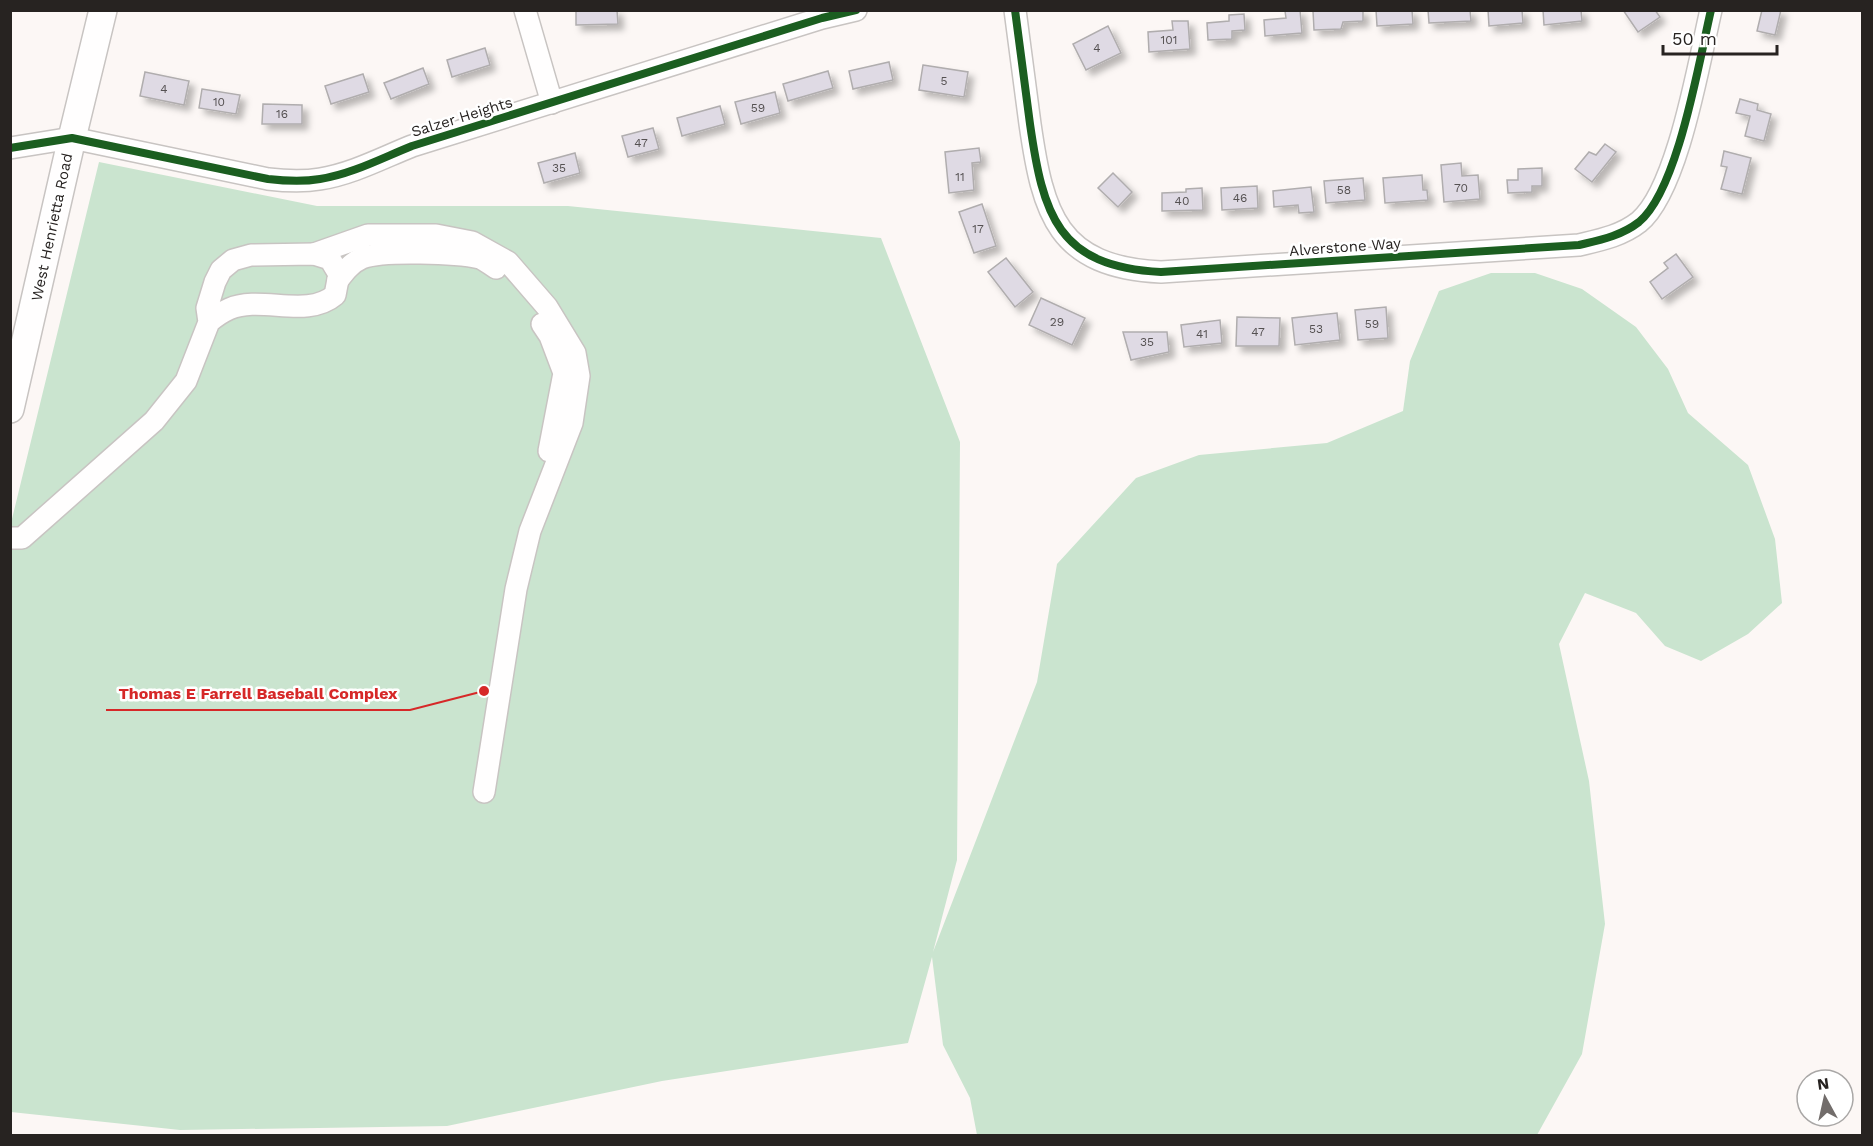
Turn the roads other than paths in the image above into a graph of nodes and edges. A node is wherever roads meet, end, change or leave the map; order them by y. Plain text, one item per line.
1 (104, 10) edge
2 (525, 10) edge
3 (856, 10) edge
4 (1015, 10) edge
5 (1711, 10) edge
6 (552, 103) junction
7 (72, 138) junction
8 (10, 148) edge
9 (314, 254) junction
10 (338, 280) junction
11 (208, 321) junction
12 (10, 409) edge
13 (531, 531) junction
14 (10, 538) edge
15 (484, 792) dead end

1 - 7 main road, West Henrietta Road
2 - 6 street
3 - 6 street, Salzer Heights
4 - 5 street, Alverstone Way
6 - 7 street, Salzer Heights
7 - 8 street
7 - 12 main road, West Henrietta Road
9 - 10 street
9 - 11 street
9 - 13 street
10 - 11 street
10 - 13 street
11 - 14 street
13 - 15 street

